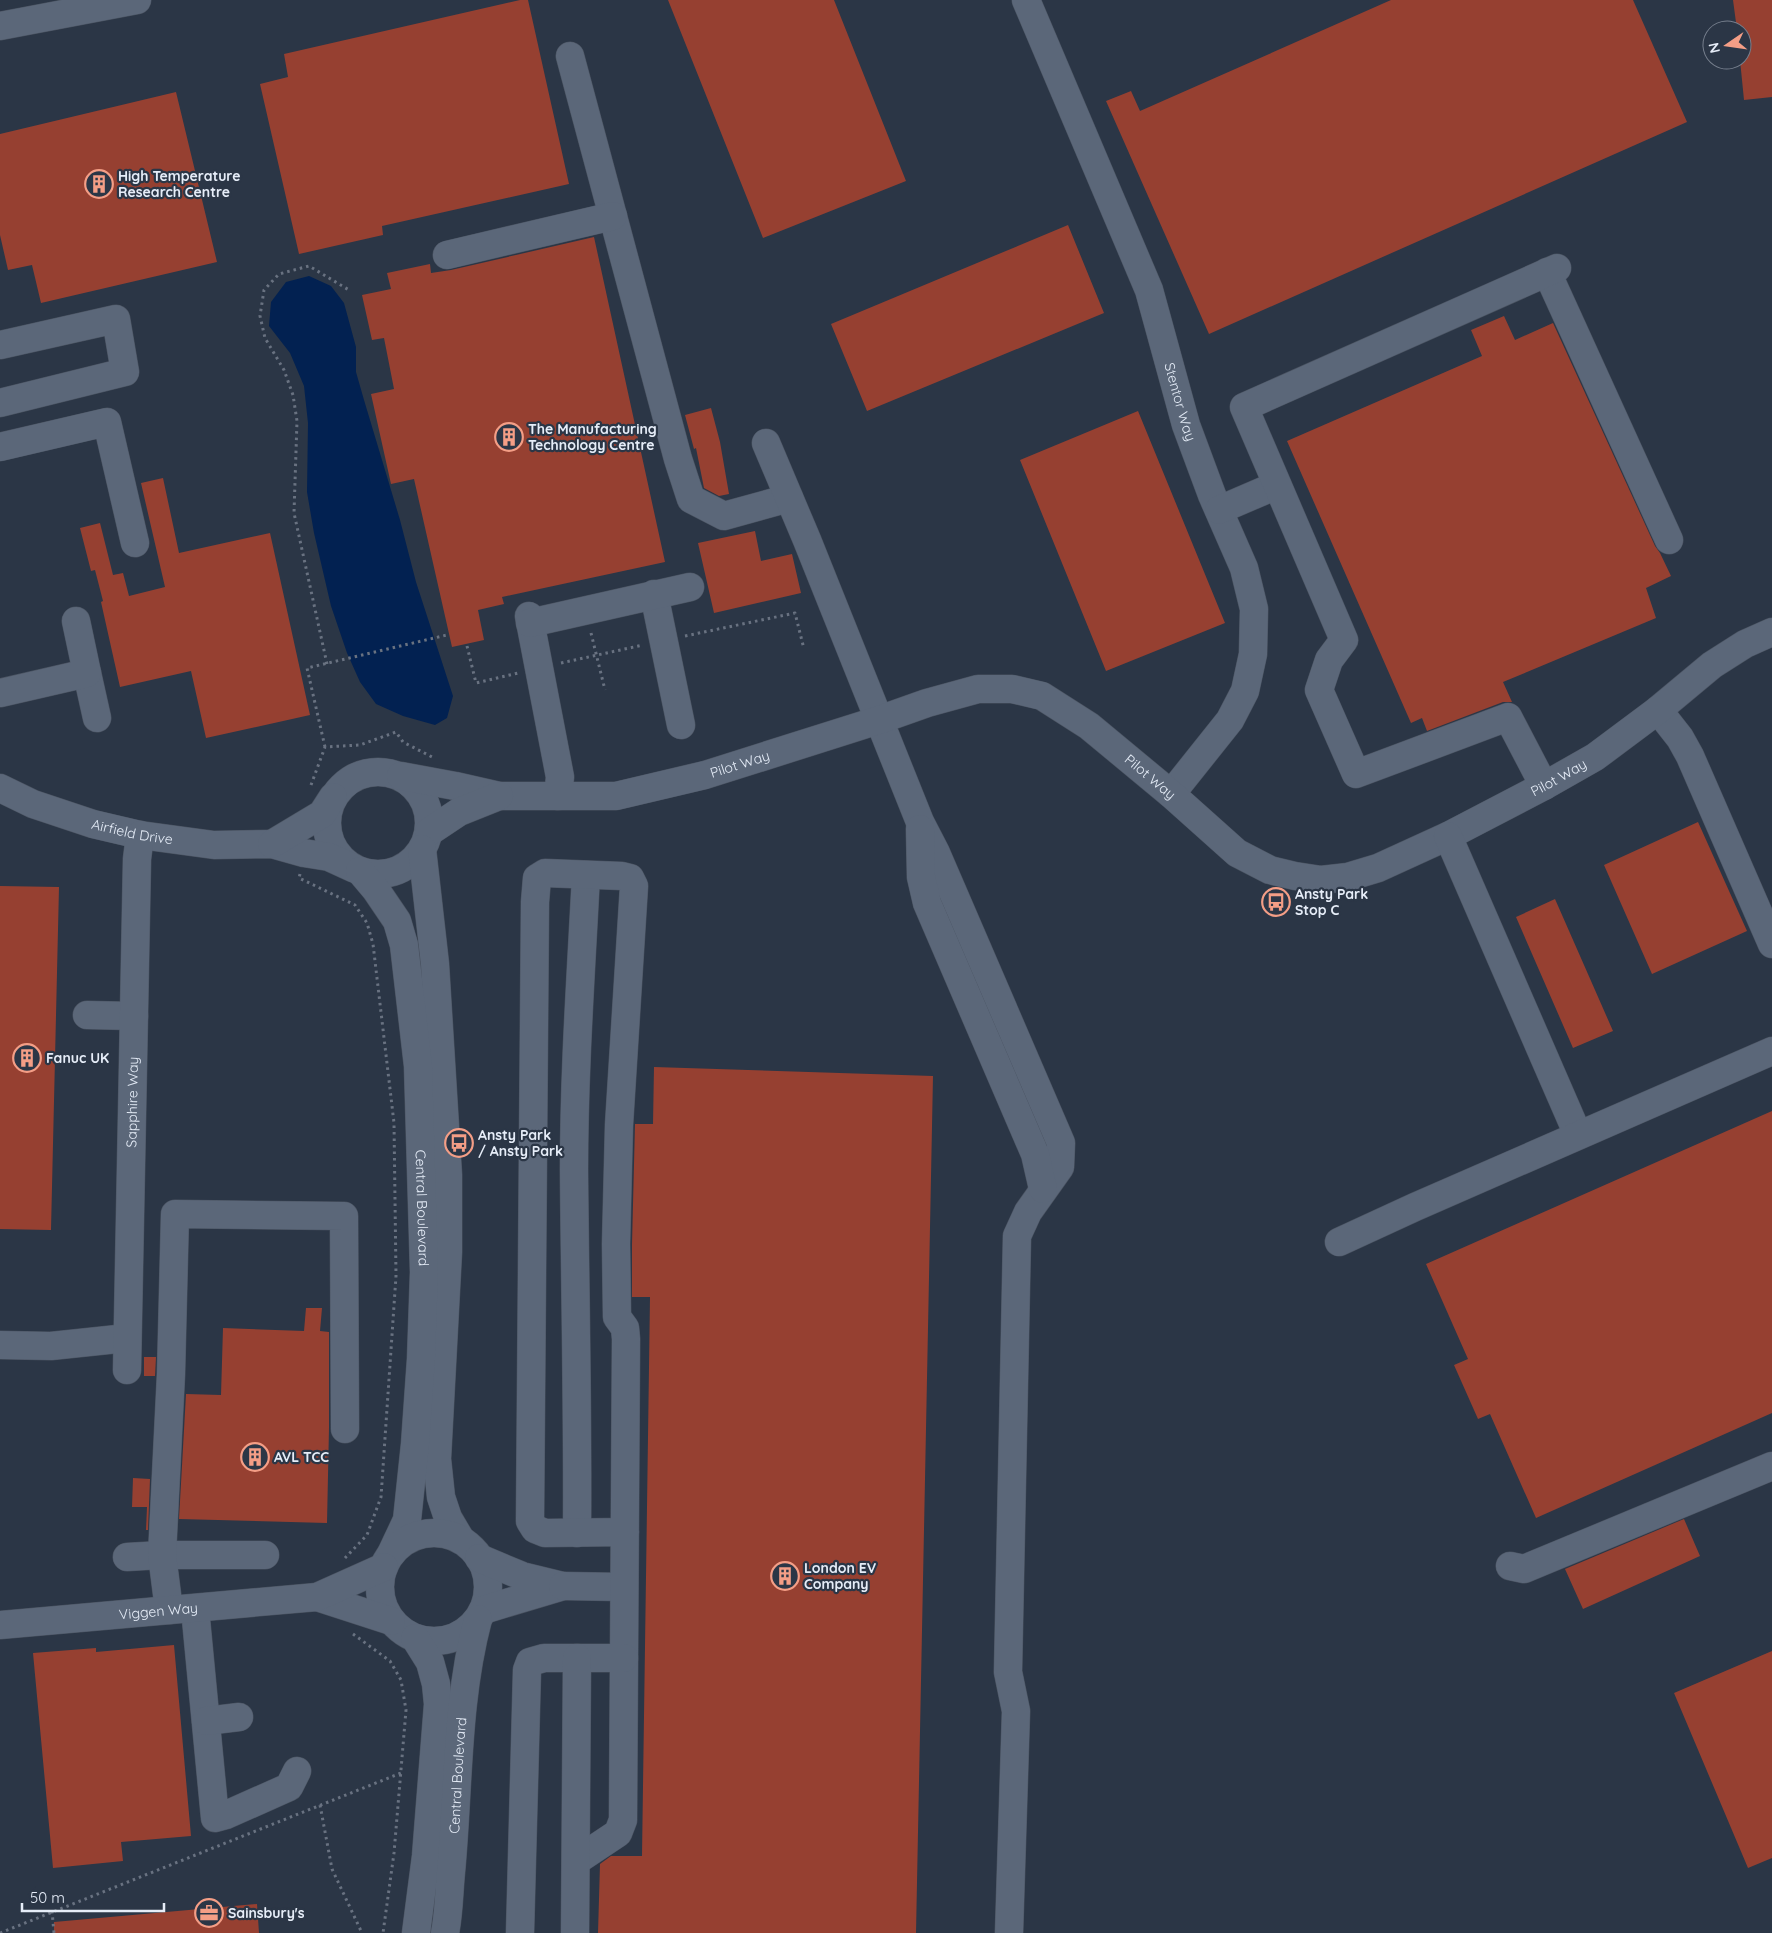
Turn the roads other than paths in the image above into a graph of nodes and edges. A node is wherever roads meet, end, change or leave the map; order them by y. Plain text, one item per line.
1 (137, 0) edge
2 (1026, 0) edge
3 (0, 26) edge
4 (570, 56) dead end
5 (613, 216) junction
6 (447, 256) dead end
7 (0, 345) edge
8 (0, 403) edge
9 (766, 443) dead end
10 (0, 447) edge
11 (1278, 485) junction
12 (789, 498) junction
13 (1219, 510) junction
14 (1669, 540) dead end
15 (135, 543) dead end
16 (690, 587) dead end
17 (654, 594) junction
18 (76, 621) dead end
19 (1772, 632) edge
20 (1772, 640) edge
21 (1745, 644) junction
22 (87, 674) junction
23 (0, 693) edge
24 (1658, 710) junction
25 (97, 718) dead end
26 (879, 720) junction
27 (681, 725) dead end
28 (401, 776) junction
29 (1544, 786) junction
30 (0, 788) edge
31 (335, 794) junction
32 (1171, 794) junction
33 (499, 796) junction
34 (558, 796) junction
35 (140, 836) junction
36 (1448, 836) junction
37 (426, 840) junction
38 (272, 844) junction
39 (357, 870) junction
40 (586, 875) junction
41 (1772, 944) edge
42 (87, 1015) dead end
43 (134, 1016) junction
44 (1772, 1051) edge
45 (1578, 1135) junction
46 (1339, 1242) dead end
47 (127, 1338) junction
48 (0, 1345) edge
49 (127, 1370) dead end
50 (344, 1429) dead end
51 (1772, 1466) edge
52 (625, 1532) junction
53 (577, 1533) junction
54 (470, 1549) junction
55 (162, 1555) junction
56 (266, 1555) dead end
57 (127, 1557) dead end
58 (388, 1560) junction
59 (1510, 1566) dead end
60 (563, 1586) junction
61 (624, 1586) junction
62 (317, 1597) junction
63 (182, 1609) junction
64 (481, 1615) junction
65 (392, 1621) junction
66 (0, 1625) edge
67 (415, 1638) junction
68 (577, 1658) junction
69 (624, 1658) junction
70 (239, 1718) dead end
71 (206, 1721) junction
72 (297, 1771) dead end
73 (576, 1861) junction
74 (416, 1933) edge
75 (445, 1933) edge
76 (520, 1933) edge
77 (575, 1933) edge
78 (1009, 1933) edge

1 - 3 street
2 - 13 street, Stentor Way
4 - 5 street
5 - 6 street
5 - 12 street
7 - 8 street
9 - 12 street
10 - 15 street
11 - 13 street
11 - 14 street
11 - 29 street
12 - 26 street
13 - 32 street, Stentor Way
16 - 17 street
17 - 27 street
17 - 34 street
18 - 22 street
19 - 21 street, Pilot Way
20 - 21 street, Pilot Way
21 - 24 street, Pilot Way
22 - 23 street
22 - 25 street
24 - 29 street, Pilot Way
24 - 41 street
26 - 32 street, Pilot Way
26 - 34 street, Pilot Way
26 - 78 street
28 - 31 street
28 - 33 street, Pilot Way
28 - 37 street
29 - 36 street, Pilot Way
30 - 35 street, Airfield Drive
31 - 38 street, Airfield Drive
31 - 39 street
32 - 36 street, Pilot Way
33 - 34 street, Pilot Way
33 - 37 street, Pilot Way
35 - 38 street, Airfield Drive
35 - 43 street, Sapphire Way
36 - 45 street
37 - 39 street
37 - 54 street, Central Boulevard
38 - 39 street, Airfield Drive
39 - 58 street, Central Boulevard
40 - 52 street
40 - 53 street
40 - 53 street
42 - 43 street
43 - 47 street, Sapphire Way
44 - 45 street
45 - 46 street
47 - 48 street
47 - 49 street, Sapphire Way
50 - 55 street
51 - 59 street
52 - 53 street
52 - 61 street
54 - 58 street
54 - 60 street
54 - 64 street
55 - 56 street
55 - 57 street
55 - 63 street
58 - 62 street, Viggen Way
58 - 65 street
60 - 61 street
60 - 64 street
61 - 69 street
62 - 63 street, Viggen Way
62 - 65 street, Viggen Way
63 - 66 street, Viggen Way
63 - 71 street
64 - 67 street
64 - 75 street, Central Boulevard
65 - 67 street
67 - 74 street, Central Boulevard
68 - 69 street
68 - 73 street
68 - 76 street
69 - 73 street
70 - 71 street
71 - 72 street
73 - 77 street

